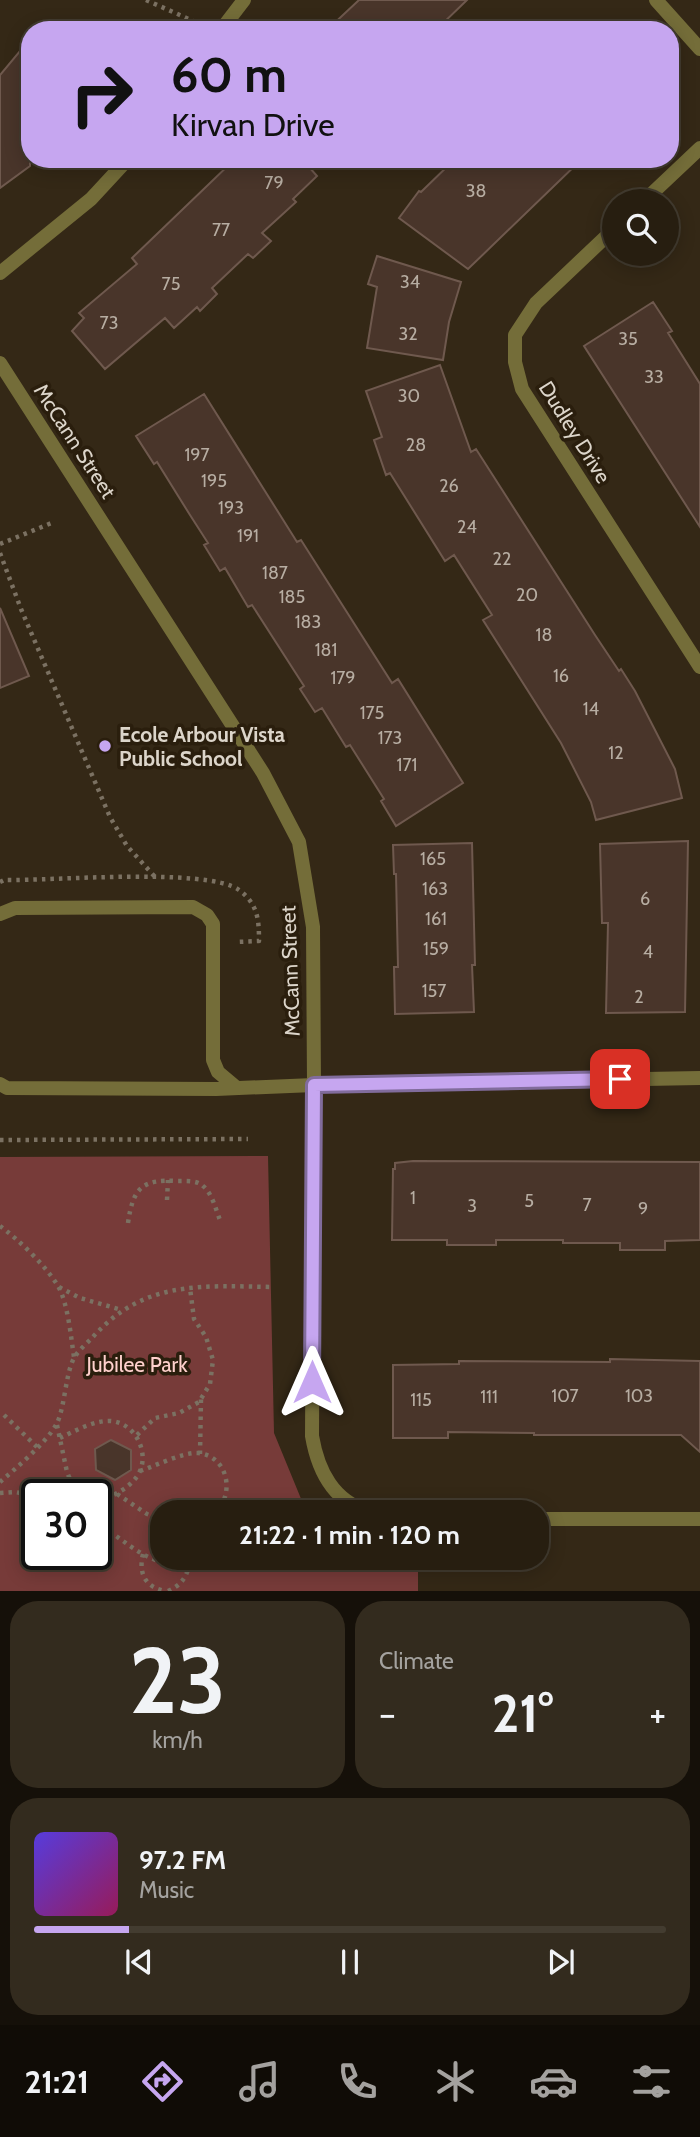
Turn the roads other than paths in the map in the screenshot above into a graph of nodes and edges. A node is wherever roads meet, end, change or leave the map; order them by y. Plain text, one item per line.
1 (244, 0) edge
2 (656, 0) edge
3 (228, 21) edge
4 (675, 21) edge
5 (679, 25) edge
6 (700, 48) edge
7 (700, 148) edge
8 (120, 168) edge
9 (679, 168) edge
10 (679, 168) edge
11 (657, 189) edge
12 (602, 240) edge
13 (0, 273) edge
14 (0, 363) edge
15 (700, 667) edge
16 (0, 914) edge
17 (700, 1078) edge
18 (0, 1084) edge
19 (314, 1085) junction
20 (237, 1088) junction
21 (346, 1500) edge
22 (549, 1519) edge
23 (700, 1520) edge

1 - 3 street
2 - 4 street
5 - 6 street
7 - 10 street
8 - 13 street
9 - 11 street
12 - 15 street, Dudley Drive
14 - 19 street, McCann Street
16 - 20 street
17 - 19 street
18 - 20 street
19 - 20 street
19 - 21 street, McCann Street
22 - 23 street

